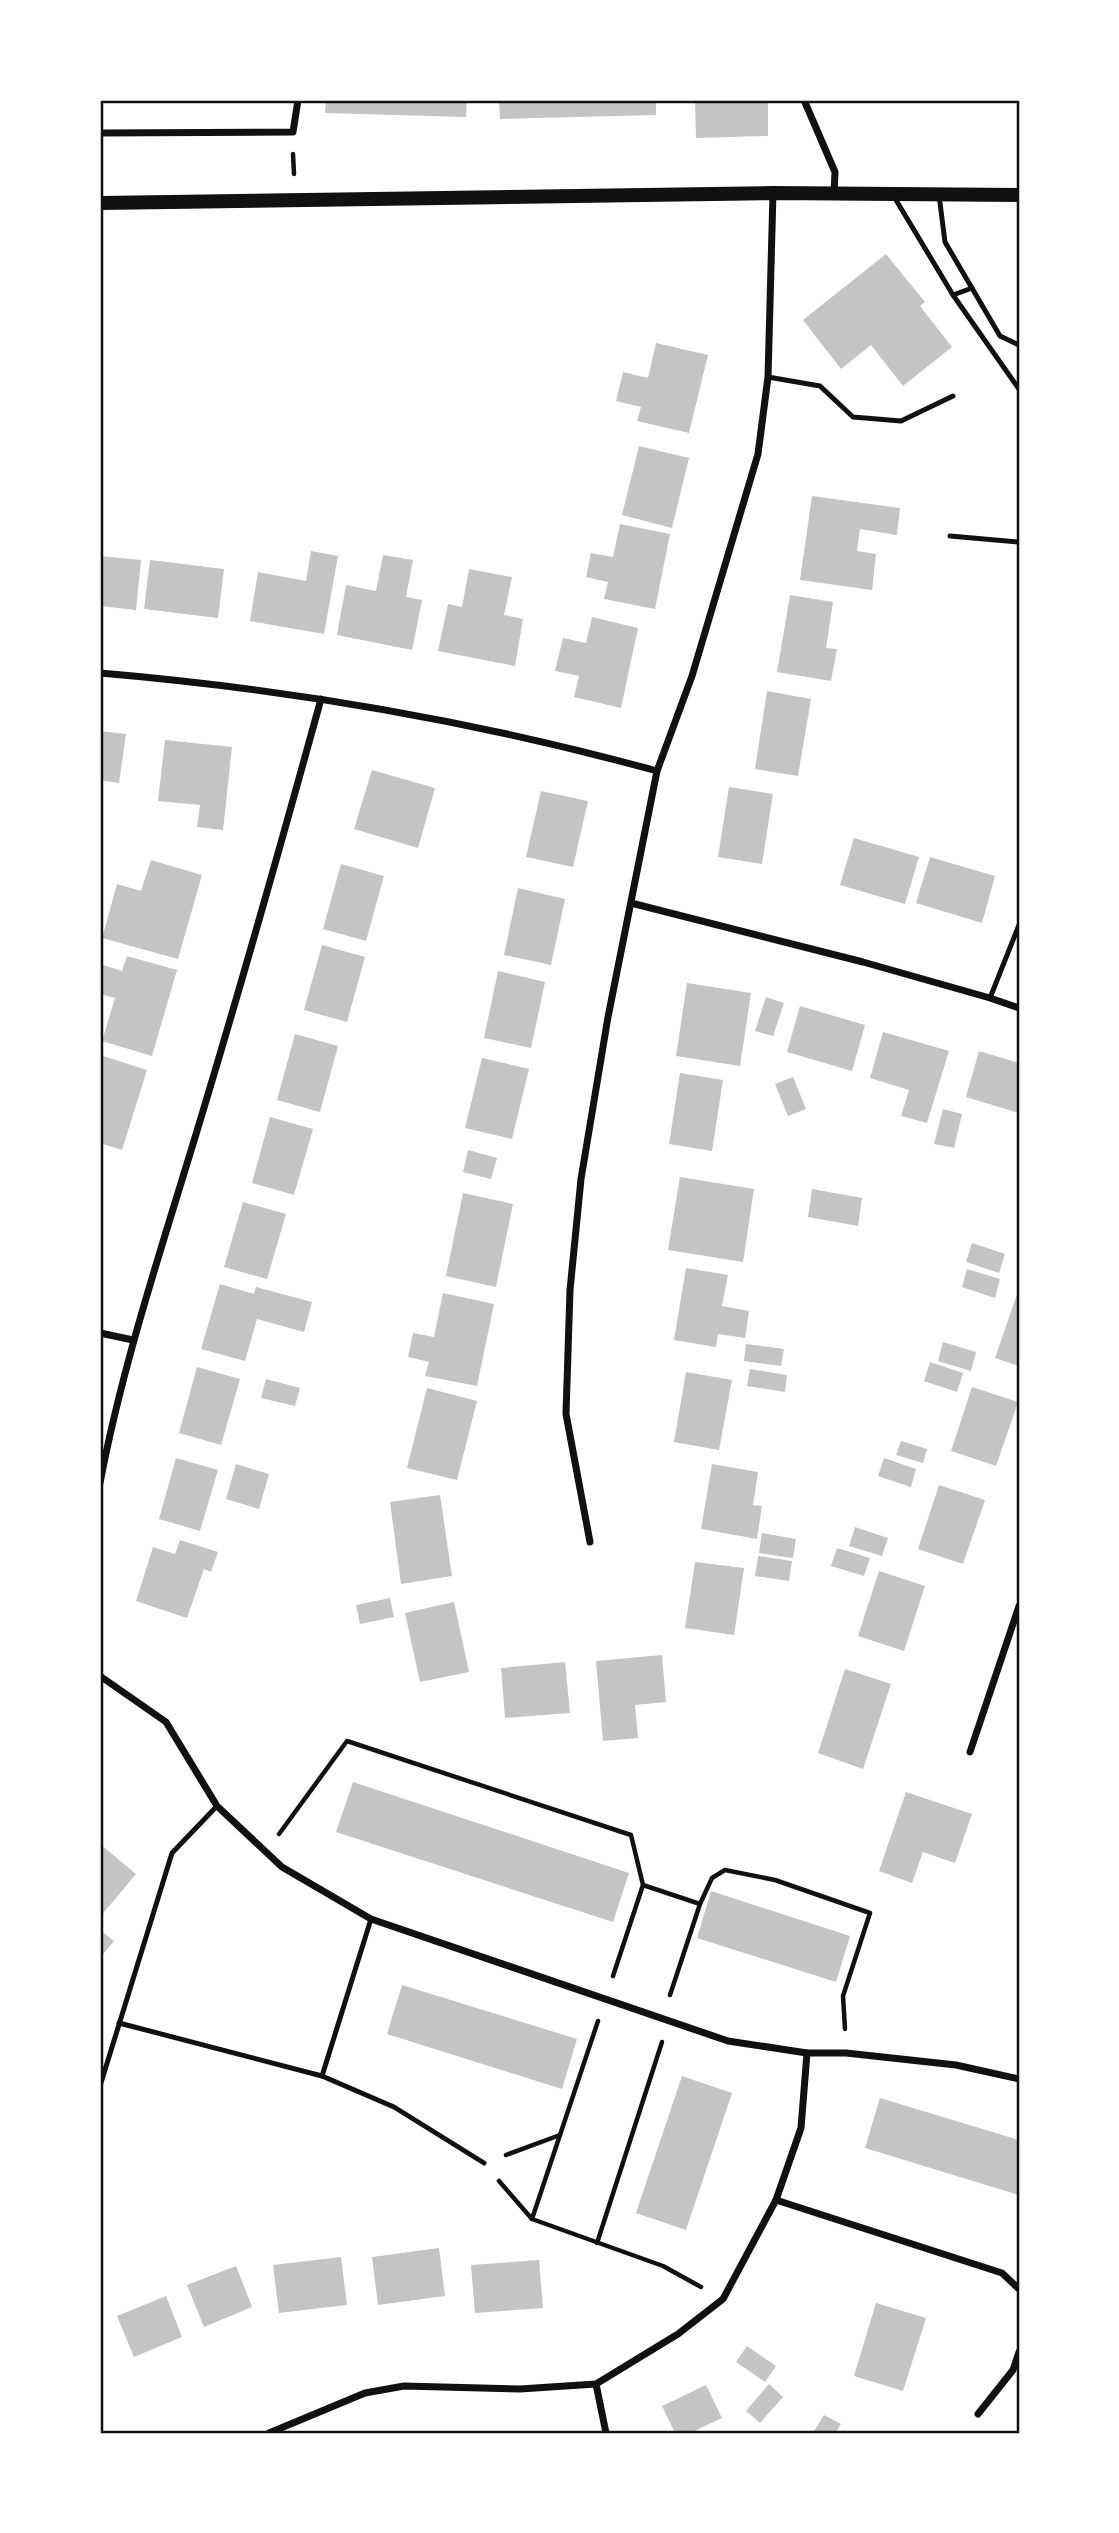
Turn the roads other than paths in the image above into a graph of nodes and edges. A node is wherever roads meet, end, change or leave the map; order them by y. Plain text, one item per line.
1 (298, 100) edge
2 (804, 100) edge
3 (100, 133) edge
4 (773, 193) junction
5 (939, 194) junction
6 (834, 195) junction
7 (893, 195) junction
8 (1019, 195) edge
9 (100, 203) edge
10 (972, 288) junction
11 (953, 295) junction
12 (1019, 345) edge
13 (768, 377) junction
14 (1019, 388) edge
15 (953, 396) dead end
16 (950, 536) dead end
17 (1019, 542) edge
18 (100, 673) edge
19 (321, 699) junction
20 (657, 771) junction
21 (631, 903) junction
22 (1019, 925) edge
23 (990, 998) junction
24 (1019, 1008) edge
25 (100, 1333) edge
26 (133, 1340) junction
27 (100, 1483) edge
28 (590, 1542) dead end
29 (1019, 1606) edge
30 (100, 1676) edge
31 (970, 1752) dead end
32 (218, 1806) junction
33 (371, 1919) junction
34 (119, 2023) junction
35 (807, 2053) junction
36 (322, 2076) junction
37 (1019, 2079) edge
38 (100, 2087) edge
39 (484, 2163) road end
40 (776, 2200) junction
41 (1019, 2290) edge
42 (1019, 2352) edge
43 (596, 2384) junction
44 (978, 2414) dead end
45 (269, 2433) edge
46 (606, 2433) edge

1 - 3 street
2 - 6 street
4 - 6 main road
4 - 9 main road
4 - 13 street
5 - 7 main road
5 - 8 main road
5 - 10 lane
6 - 7 main road
7 - 11 lane
10 - 11 lane
10 - 12 lane
11 - 14 lane
13 - 15 lane
13 - 20 street
16 - 17 lane
18 - 19 street
19 - 20 street
19 - 26 street
20 - 21 street
21 - 23 street
21 - 28 street
22 - 23 lane
23 - 24 street
25 - 26 street
26 - 27 street
29 - 31 street
30 - 32 street
32 - 33 street
32 - 34 lane
33 - 35 street
33 - 36 lane
34 - 36 lane
34 - 38 lane
35 - 37 street
35 - 40 street
36 - 39 lane
40 - 41 street
40 - 43 street
42 - 44 street
43 - 45 street
43 - 46 street

